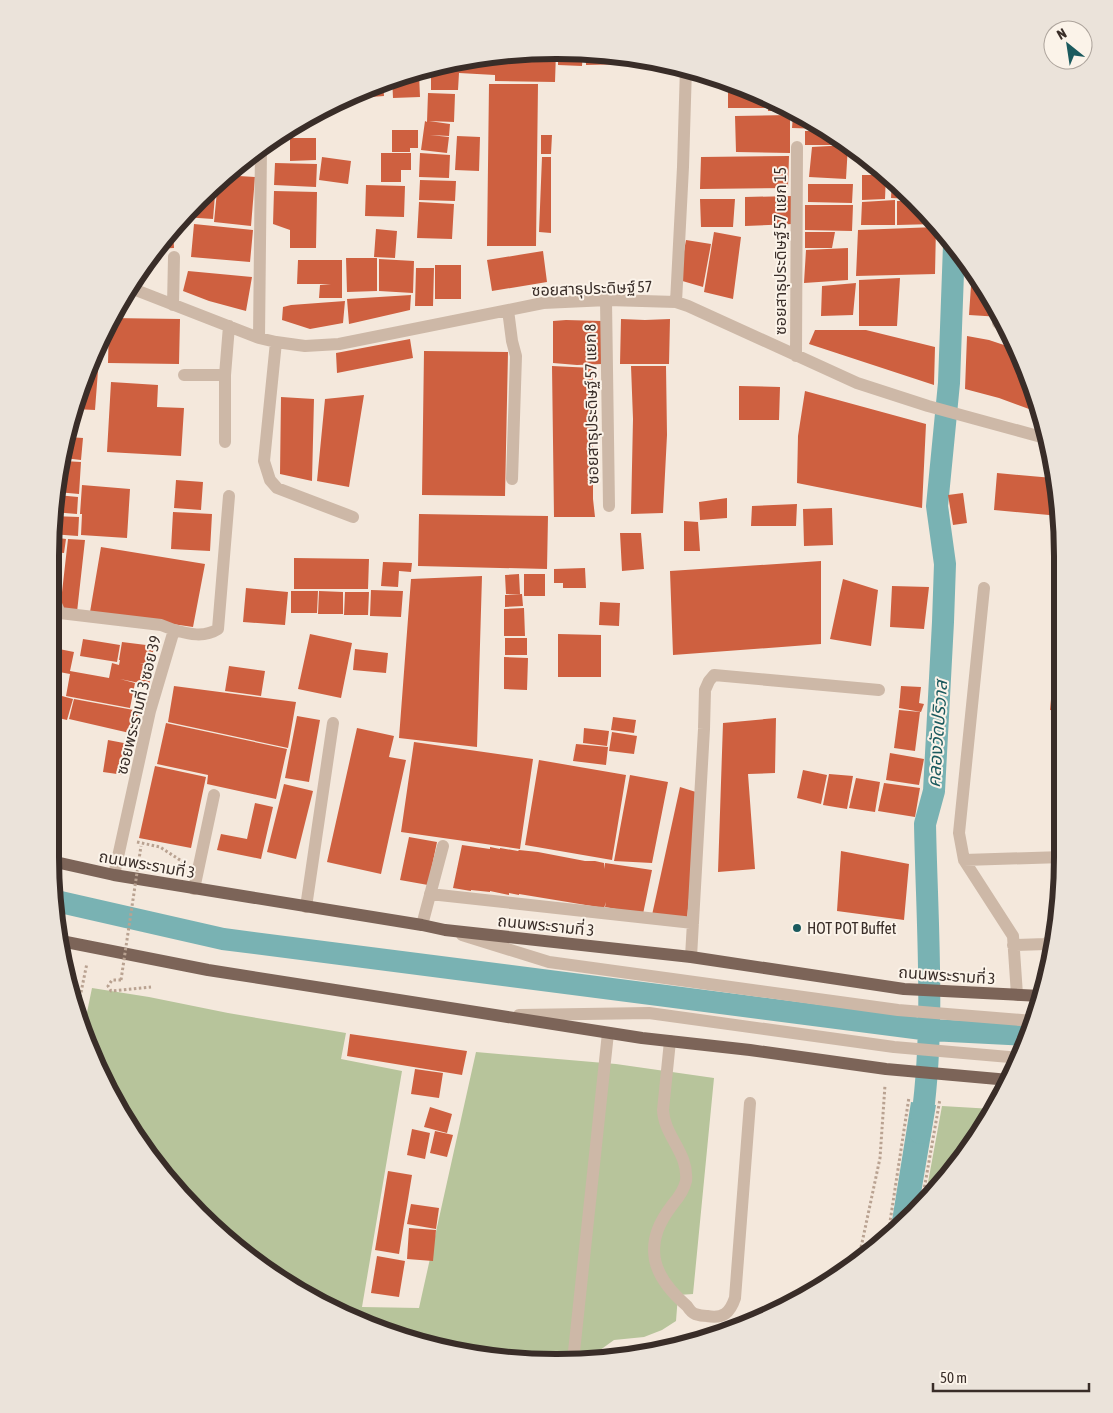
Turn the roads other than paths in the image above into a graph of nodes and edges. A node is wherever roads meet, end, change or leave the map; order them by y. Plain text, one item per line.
1 (686, 76) edge
2 (797, 147) dead end
3 (261, 156) edge
4 (174, 257) dead end
5 (136, 290) edge
6 (606, 301) junction
7 (676, 302) junction
8 (173, 305) junction
9 (508, 310) junction
10 (229, 326) junction
11 (259, 338) junction
12 (276, 342) junction
13 (796, 356) junction
14 (225, 375) junction
15 (184, 376) dead end
16 (1039, 436) edge
17 (225, 442) dead end
18 (512, 479) dead end
19 (229, 496) dead end
20 (609, 506) dead end
21 (353, 517) dead end
22 (984, 588) dead end
23 (59, 611) edge
24 (174, 630) junction
25 (879, 690) dead end
26 (333, 723) dead end
27 (214, 795) dead end
28 (443, 846) dead end
29 (1054, 857) edge
30 (964, 860) junction
31 (59, 864) edge
32 (114, 875) junction
33 (194, 889) junction
34 (430, 894) junction
35 (306, 907) junction
36 (693, 923) junction
37 (422, 925) junction
38 (445, 930) junction
39 (66, 942) edge
40 (1047, 943) edge
41 (1013, 945) junction
42 (692, 958) junction
43 (1017, 995) junction
44 (1034, 996) edge
45 (494, 1015) junction
46 (1026, 1020) edge
47 (608, 1033) junction
48 (670, 1041) junction
49 (1012, 1057) edge
50 (1002, 1079) edge
51 (750, 1102) dead end
52 (574, 1353) edge

1 - 7 street
2 - 13 street, ซอยสาธุประดิษฐ์ 57 แยก 15
3 - 11 street
4 - 8 street
5 - 8 street, ซอยสาธุประดิษฐ์ 57
6 - 7 street, ซอยสาธุประดิษฐ์ 57
6 - 9 street, ซอยสาธุประดิษฐ์ 57
6 - 20 street, ซอยสาธุประดิษฐ์ 57 แยก 8
7 - 13 street, ซอยสาธุประดิษฐ์ 57
8 - 10 street, ซอยสาธุประดิษฐ์ 57
9 - 12 street, ซอยสาธุประดิษฐ์ 57
9 - 18 street
10 - 11 street, ซอยสาธุประดิษฐ์ 57
10 - 14 street
11 - 12 street, ซอยสาธุประดิษฐ์ 57
12 - 21 street
13 - 16 street, ซอยสาธุประดิษฐ์ 57
14 - 15 street
14 - 17 street
19 - 24 street, ซอยพระรามที่ 3 ซอย 39
22 - 30 street
23 - 24 street
24 - 32 street, ซอยพระรามที่ 3 ซอย 39
25 - 36 street
26 - 35 street
27 - 33 street
28 - 34 street
29 - 30 street
30 - 41 street
31 - 32 main road, ถนนพระรามที่ 3
32 - 33 main road, ถนนพระรามที่ 3
33 - 35 main road, ถนนพระรามที่ 3
34 - 36 street
34 - 37 street
35 - 37 main road, ถนนพระรามที่ 3
36 - 42 street
37 - 38 main road, ถนนพระรามที่ 3
38 - 42 main road, ถนนพระรามที่ 3
38 - 46 street
39 - 45 main road
40 - 41 street
41 - 43 street
42 - 43 main road, ถนนพระรามที่ 3
43 - 44 main road, ถนนพระรามที่ 3
45 - 47 main road
45 - 49 street
47 - 48 main road
47 - 52 street
48 - 50 main road
48 - 51 street

